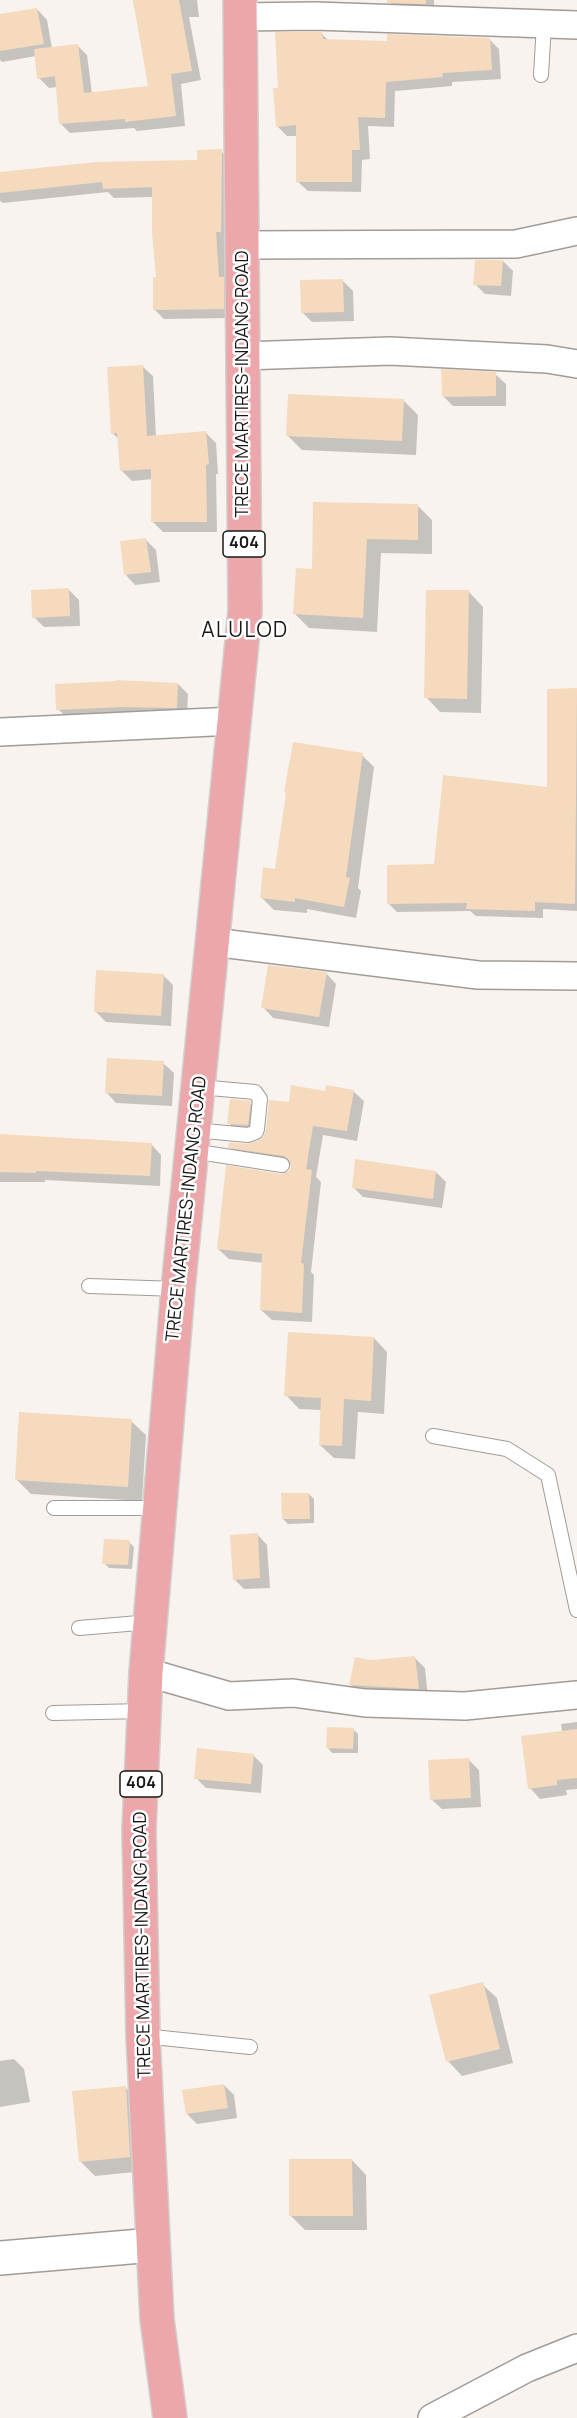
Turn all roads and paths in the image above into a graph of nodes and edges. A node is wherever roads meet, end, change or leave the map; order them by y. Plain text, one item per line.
1 (240, 9) edge
2 (544, 24) junction
3 (577, 25) edge
4 (541, 75) dead end
5 (577, 231) edge
6 (242, 245) junction
7 (243, 356) junction
8 (577, 364) edge
9 (234, 721) junction
10 (0, 732) edge
11 (213, 942) junction
12 (577, 976) edge
13 (199, 1087) junction
14 (193, 1140) junction
15 (282, 1165) dead end
16 (89, 1286) dead end
17 (178, 1289) junction
18 (433, 1436) dead end
19 (54, 1508) dead end
20 (159, 1508) junction
21 (577, 1610) edge
22 (151, 1622) junction
23 (79, 1628) dead end
24 (146, 1672) junction
25 (577, 1695) edge
26 (144, 1711) junction
27 (53, 1713) dead end
28 (143, 2036) junction
29 (250, 2047) dead end
30 (153, 2245) junction
31 (0, 2258) edge
32 (577, 2348) edge
33 (170, 2418) edge
34 (432, 2418) edge

1 - 2 street
1 - 6 main road, TRECE MARTIRES-INDANG ROAD / 404
2 - 3 street
2 - 4 lane
5 - 6 street
6 - 7 main road, TRECE MARTIRES-INDANG ROAD / 404
7 - 8 street
7 - 9 main road, TRECE MARTIRES-INDANG ROAD / 404
9 - 10 street
9 - 11 main road, TRECE MARTIRES-INDANG ROAD / 404
11 - 12 street
11 - 13 main road, TRECE MARTIRES-INDANG ROAD / 404
13 - 14 main road, TRECE MARTIRES-INDANG ROAD / 404
13 - 14 lane
14 - 15 lane
14 - 17 main road, TRECE MARTIRES-INDANG ROAD / 404
16 - 17 lane
17 - 20 main road, TRECE MARTIRES-INDANG ROAD / 404
18 - 21 lane
19 - 20 lane
20 - 22 main road, TRECE MARTIRES-INDANG ROAD / 404
22 - 23 lane
22 - 24 main road, TRECE MARTIRES-INDANG ROAD / 404
24 - 25 street
24 - 26 main road, TRECE MARTIRES-INDANG ROAD / 404
26 - 27 lane
26 - 28 main road, TRECE MARTIRES-INDANG ROAD / 404
28 - 29 lane
28 - 30 main road, TRECE MARTIRES-INDANG ROAD / 404
30 - 31 street
30 - 33 main road, TRECE MARTIRES-INDANG ROAD / 404
32 - 34 street

